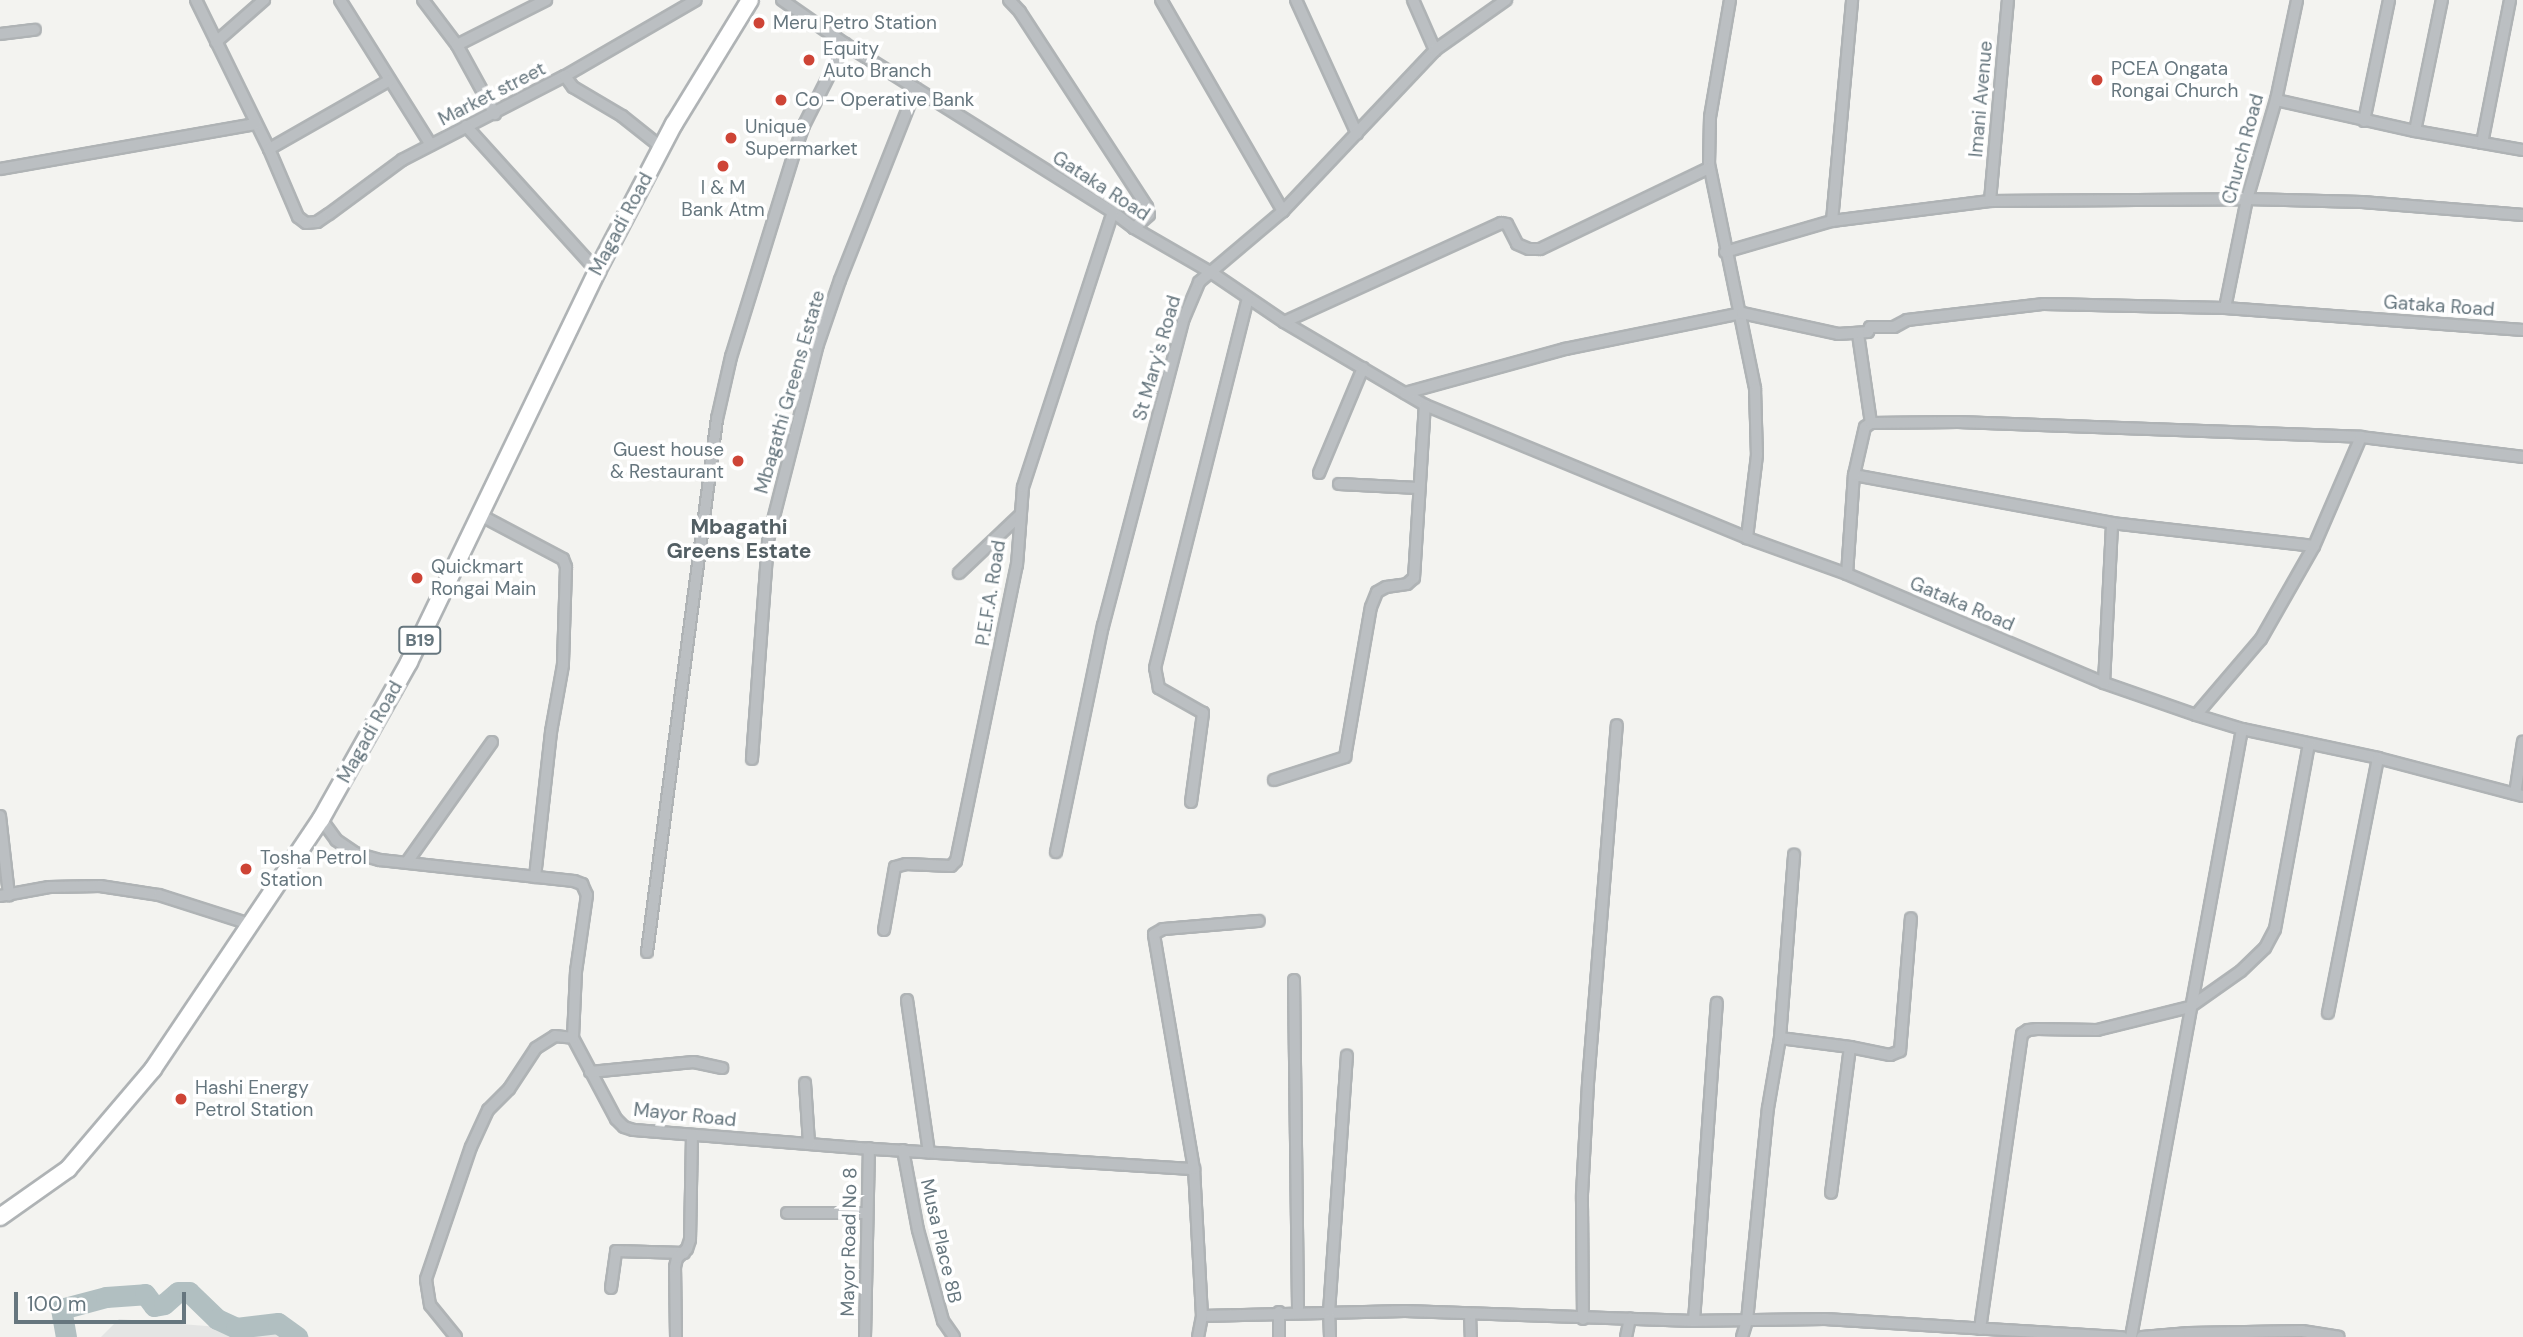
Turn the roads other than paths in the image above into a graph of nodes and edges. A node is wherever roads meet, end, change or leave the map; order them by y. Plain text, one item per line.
1 (196, 0) edge
2 (264, 0) edge
3 (340, 0) edge
4 (423, 0) edge
5 (546, 0) edge
6 (696, 0) edge
7 (750, 0) edge
8 (782, 0) edge
9 (1009, 0) edge
10 (1161, 0) edge
11 (1296, 0) edge
12 (1413, 0) edge
13 (1506, 0) edge
14 (1730, 0) edge
15 (1852, 0) edge
16 (2008, 0) edge
17 (2297, 0) edge
18 (2389, 0) edge
19 (2442, 0) edge
20 (2510, 0) edge
21 (528, 4) edge
22 (35, 30) dead end
23 (0, 34) edge
24 (216, 42) junction
25 (845, 44) junction
26 (457, 46) junction
27 (1435, 50) junction
28 (565, 76) junction
29 (390, 80) junction
30 (915, 88) junction
31 (2276, 100) junction
32 (495, 114) junction
33 (2364, 121) junction
34 (256, 124) junction
35 (466, 126) junction
36 (2415, 131) junction
37 (1357, 134) junction
38 (2482, 143) junction
39 (431, 145) junction
40 (661, 148) junction
41 (270, 149) junction
42 (2523, 150) edge
43 (1709, 168) junction
44 (0, 169) edge
45 (2247, 199) junction
46 (1990, 201) junction
47 (1283, 211) junction
48 (1113, 212) junction
49 (2523, 215) edge
50 (1832, 221) junction
51 (1133, 228) junction
52 (1725, 252) junction
53 (597, 271) junction
54 (1212, 273) junction
55 (1248, 299) junction
56 (2225, 308) junction
57 (1742, 313) junction
58 (1284, 322) junction
59 (2523, 330) edge
60 (1858, 334) junction
61 (1363, 368) junction
62 (1405, 393) junction
63 (1425, 405) junction
64 (1871, 423) junction
65 (2361, 437) junction
66 (2523, 457) edge
67 (1319, 473) dead end
68 (1854, 475) junction
69 (1339, 484) dead end
70 (1418, 488) junction
71 (480, 515) junction
72 (1019, 516) junction
73 (2112, 523) junction
74 (1747, 538) junction
75 (2314, 546) junction
76 (960, 573) dead end
77 (1847, 574) junction
78 (2104, 683) junction
79 (2196, 715) junction
80 (1617, 725) dead end
81 (2242, 729) junction
82 (492, 742) dead end
83 (2523, 742) edge
84 (2309, 744) junction
85 (2378, 758) junction
86 (752, 759) dead end
87 (1275, 779) dead end
88 (2519, 795) edge
89 (1191, 802) dead end
90 (0, 816) edge
91 (321, 819) junction
92 (1056, 852) dead end
93 (1794, 855) dead end
94 (407, 862) junction
95 (535, 877) junction
96 (5, 895) edge
97 (1911, 918) dead end
98 (1259, 921) dead end
99 (250, 924) junction
100 (884, 930) dead end
101 (647, 952) dead end
102 (1294, 980) dead end
103 (908, 1000) dead end
104 (1717, 1003) dead end
105 (2190, 1007) junction
106 (2328, 1013) dead end
107 (573, 1038) junction
108 (1780, 1038) junction
109 (1850, 1047) junction
110 (1348, 1056) dead end
111 (722, 1068) dead end
112 (590, 1072) junction
113 (805, 1083) dead end
114 (692, 1135) junction
115 (809, 1144) junction
116 (869, 1148) junction
117 (903, 1150) junction
118 (929, 1152) junction
119 (1194, 1169) junction
120 (1832, 1193) dead end
121 (787, 1213) dead end
122 (866, 1213) junction
123 (0, 1217) edge
124 (684, 1253) junction
125 (611, 1288) dead end
126 (1279, 1312) junction
127 (1329, 1312) junction
128 (1298, 1313) junction
129 (1471, 1314) junction
130 (1202, 1316) junction
131 (1630, 1318) junction
132 (1583, 1319) junction
133 (1694, 1321) junction
134 (1747, 1321) junction
135 (1980, 1329) junction
136 (1923, 1332) edge
137 (2188, 1335) edge
138 (456, 1337) edge
139 (676, 1337) edge
140 (865, 1337) edge
141 (954, 1337) edge
142 (1198, 1337) edge
143 (1279, 1337) edge
144 (1330, 1337) edge
145 (1471, 1337) edge
146 (1626, 1337) edge
147 (1742, 1337) edge
148 (2123, 1337) edge
149 (2130, 1337) edge
150 (2141, 1337) edge
151 (2339, 1337) edge

1 - 24 street
2 - 24 street
3 - 29 street
4 - 26 street
5 - 21 street
6 - 28 street, Market street
7 - 40 highway, Magadi Road / B19
8 - 25 street, Gataka Road
9 - 51 street
10 - 47 street
11 - 37 street
12 - 27 street
13 - 27 street, St Mary's Road
14 - 43 street
15 - 50 street
16 - 46 street, Imani Avenue
17 - 31 street, Church Road
18 - 33 street
19 - 36 street
20 - 38 street
21 - 26 street
22 - 23 street
24 - 34 street
25 - 30 street, Gataka Road
25 - 101 street
26 - 32 street
27 - 37 street, St Mary's Road
28 - 32 street, Market street
28 - 40 street
29 - 39 street
29 - 41 street
30 - 48 street, Gataka Road
30 - 86 street, Mbagathi Greens Estate
31 - 33 street
31 - 45 street, Church Road
32 - 35 street, Market street
33 - 36 street
34 - 41 street
34 - 44 street
35 - 39 street, Market street
35 - 53 street
36 - 38 street
37 - 47 street, St Mary's Road
38 - 42 street
39 - 41 street, Market street
40 - 53 highway, Magadi Road / B19
43 - 52 street
43 - 58 street
45 - 46 street
45 - 49 street
45 - 56 street, Church Road
46 - 50 street
47 - 54 street, St Mary's Road
48 - 51 street, Gataka Road
48 - 72 street, P.E.F.A. Road
50 - 52 street
51 - 54 street, Gataka Road
52 - 57 street
53 - 71 highway, Magadi Road / B19
54 - 55 street, Gataka Road
54 - 92 street, St Mary's Road
55 - 58 street, Gataka Road
55 - 89 street
56 - 59 street, Gataka Road
56 - 60 street, Gataka Road
57 - 60 street, Gataka Road
57 - 62 street, Gataka Road
57 - 74 street
58 - 61 street, Gataka Road
60 - 64 street
61 - 62 street, Gataka Road
61 - 67 street
62 - 63 street, Gataka Road
63 - 70 street
63 - 74 street, Gataka Road
64 - 65 street
64 - 68 street
65 - 66 street
65 - 75 street
68 - 73 street
68 - 77 street
69 - 70 street
70 - 87 street
71 - 91 highway, Magadi Road / B19
71 - 95 street
72 - 76 street
72 - 100 street, P.E.F.A. Road
73 - 75 street
73 - 78 street
74 - 77 street, Gataka Road
75 - 79 street
77 - 78 street, Gataka Road
78 - 79 street, Gataka Road
79 - 81 street, Gataka Road
80 - 132 street
81 - 84 street, Gataka Road
81 - 105 street
82 - 94 street
83 - 88 street
84 - 85 street, Gataka Road
84 - 105 street
85 - 88 street, Gataka Road
85 - 106 street
90 - 96 street
91 - 94 street, Mayor Road
91 - 99 highway, Magadi Road / B19
93 - 108 street
94 - 95 street, Mayor Road
95 - 107 street, Mayor Road
96 - 99 street
97 - 109 street
98 - 119 street
99 - 123 highway, Magadi Road / B19
102 - 128 street
103 - 118 street
104 - 133 street
105 - 135 street
105 - 149 street
107 - 112 street, Mayor Road
107 - 138 street
108 - 109 street
108 - 134 street
109 - 120 street
110 - 127 street
111 - 112 street
112 - 114 street, Mayor Road
113 - 115 street
114 - 115 street, Mayor Road
114 - 124 street
115 - 116 street, Mayor Road
116 - 117 street, Mayor Road
116 - 122 street, Mayor Road No 8
117 - 118 street, Mayor Road
117 - 141 street, Musa Place 8B
118 - 119 street, Mayor Road
119 - 130 street
121 - 122 street
122 - 140 street, Mayor Road No 8
124 - 125 street
124 - 139 street
126 - 128 street
126 - 130 street
126 - 143 street
127 - 128 street
127 - 129 street
127 - 144 street
129 - 132 street
129 - 145 street
130 - 142 street
131 - 132 street
131 - 133 street
131 - 146 street
133 - 134 street
134 - 136 street
134 - 147 street
135 - 136 street
135 - 148 street
137 - 150 street
137 - 151 street

